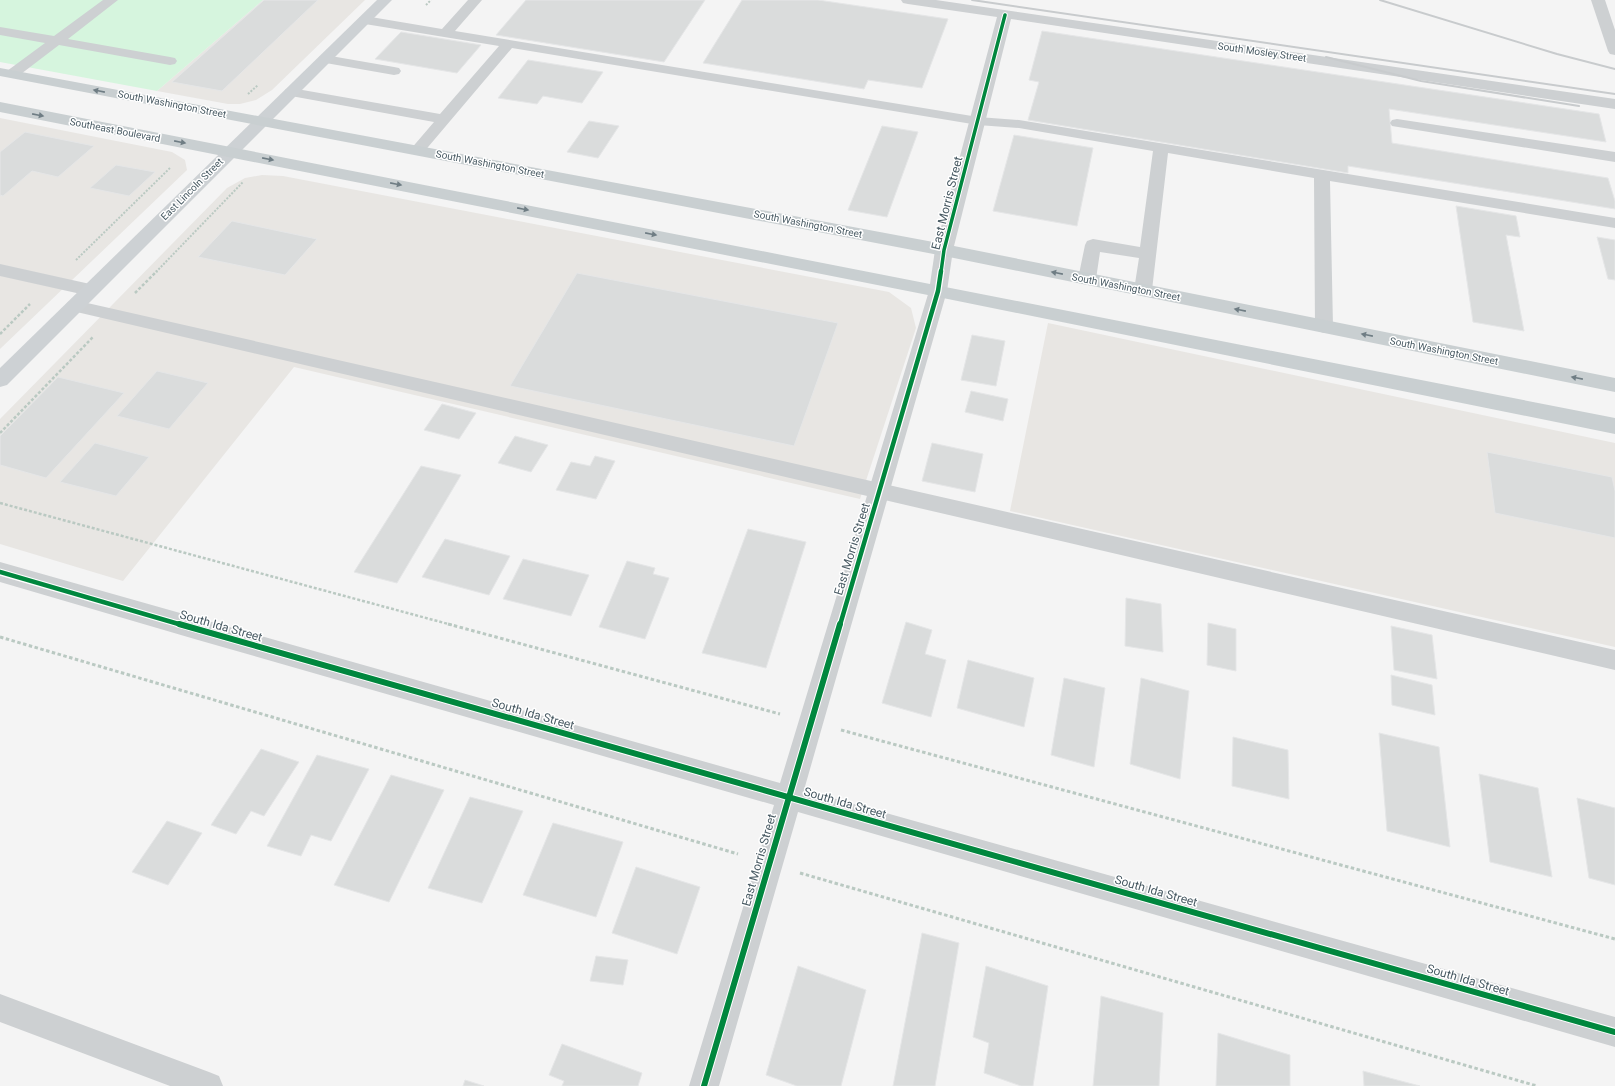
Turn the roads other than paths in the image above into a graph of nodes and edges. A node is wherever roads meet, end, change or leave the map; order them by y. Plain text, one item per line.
1 (111, 0) edge
2 (385, 0) edge
3 (475, 0) edge
4 (908, 0) edge
5 (1598, 0) edge
6 (1005, 15) junction
7 (365, 20) junction
8 (0, 31) edge
9 (446, 33) junction
10 (57, 41) junction
11 (508, 44) junction
12 (1615, 51) edge
13 (325, 59) junction
14 (170, 61) dead end
15 (394, 71) dead end
16 (6, 73) edge
17 (291, 92) junction
18 (1615, 104) edge
19 (0, 108) edge
20 (444, 119) junction
21 (261, 121) junction
22 (978, 121) junction
23 (1397, 124) dead end
24 (1160, 147) junction
25 (418, 150) junction
26 (230, 152) junction
27 (1615, 157) edge
28 (1322, 174) junction
29 (1615, 223) edge
30 (944, 250) junction
31 (1147, 254) junction
32 (0, 270) edge
33 (1087, 278) junction
34 (90, 290) junction
35 (938, 290) junction
36 (1143, 290) junction
37 (74, 306) junction
38 (1324, 327) junction
39 (0, 380) edge
40 (1615, 386) edge
41 (1615, 426) edge
42 (879, 492) junction
43 (0, 572) edge
44 (1615, 660) edge
45 (788, 797) junction
46 (0, 1008) edge
47 (1615, 1032) edge
48 (209, 1086) edge
49 (704, 1086) edge

1 - 10 lane
2 - 7 street, East Lincoln Street
3 - 9 lane
4 - 6 street, South Mosley Street
5 - 12 street
6 - 18 street, South Mosley Street
6 - 22 street, East Morris Street
7 - 9 lane
7 - 13 street, East Lincoln Street
8 - 10 lane
9 - 11 lane
10 - 14 lane
10 - 16 lane
11 - 20 lane
11 - 22 lane
13 - 15 lane
13 - 17 street, East Lincoln Street
21 -> 16 main road, South Washington Street
17 - 20 lane
17 - 21 street, East Lincoln Street
19 -> 26 main road, Southeast Boulevard
20 - 25 lane
21 - 25 main road, South Washington Street
21 - 26 street, East Lincoln Street
22 - 24 lane
22 - 30 street, East Morris Street
23 - 27 lane
24 - 28 lane
24 - 31 lane
25 - 30 main road, South Washington Street
26 - 34 street, East Lincoln Street
26 -> 35 main road
28 - 29 lane
28 - 38 lane
33 -> 30 main road, South Washington Street
30 - 35 street, East Morris Street
31 - 33 lane
31 - 36 lane
32 - 34 lane
33 - 36 main road, South Washington Street
34 - 37 street, East Lincoln Street
35 - 41 main road
35 - 42 street, East Morris Street
38 -> 36 main road, South Washington Street
37 - 39 street, East Lincoln Street
37 - 42 lane
40 -> 38 main road, South Washington Street
42 - 44 lane
42 - 45 street, East Morris Street
43 - 45 street, South Ida Street
45 - 47 street, South Ida Street
45 - 49 street, East Morris Street
46 - 48 lane

